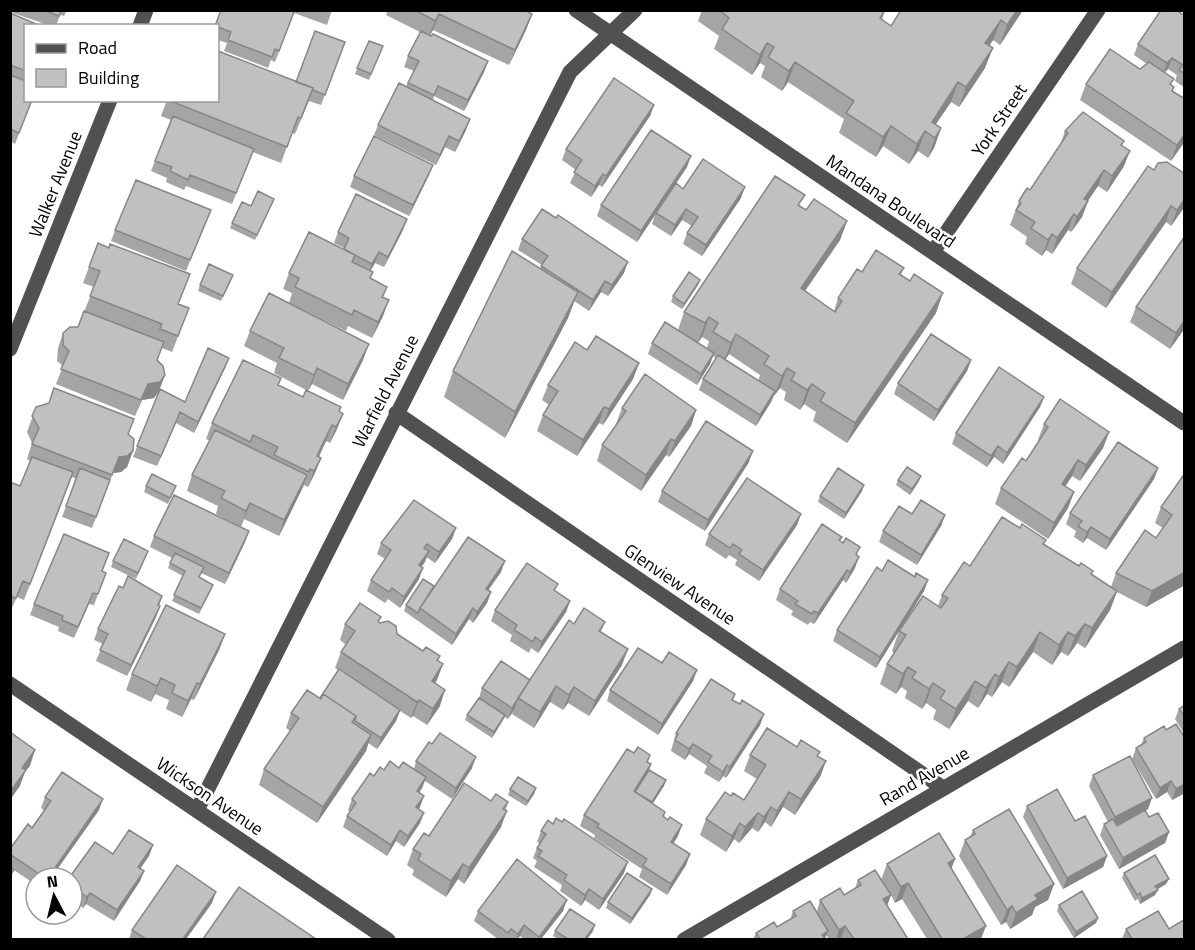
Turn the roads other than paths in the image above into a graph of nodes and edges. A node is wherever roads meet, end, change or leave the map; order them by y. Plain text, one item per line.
1 (576, 10) edge
2 (635, 10) edge
3 (1098, 10) edge
4 (610, 33) junction
5 (109, 102) edge
6 (933, 252) junction
7 (10, 349) edge
8 (396, 412) junction
9 (1185, 423) edge
10 (1185, 648) edge
11 (10, 684) edge
12 (943, 788) junction
13 (196, 810) junction
14 (388, 939) edge
15 (684, 939) edge

1 - 4 street, Mandana Boulevard
2 - 4 street, Warfield Avenue
3 - 6 street, York Street
4 - 6 street, Mandana Boulevard
4 - 8 street, Warfield Avenue
5 - 7 street, Walker Avenue
6 - 9 street, Mandana Boulevard
8 - 12 street, Glenview Avenue
8 - 13 street, Warfield Avenue
10 - 12 street, Rand Avenue
11 - 13 street, Wickson Avenue
12 - 15 street, Rand Avenue
13 - 14 street, Wickson Avenue

